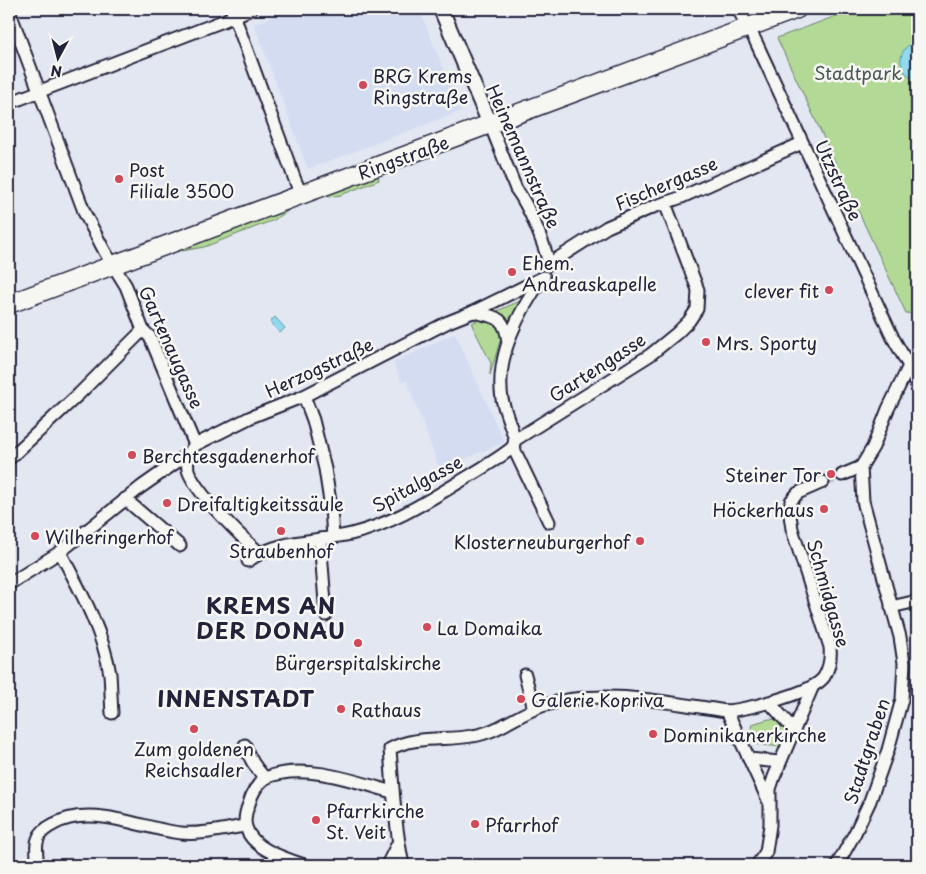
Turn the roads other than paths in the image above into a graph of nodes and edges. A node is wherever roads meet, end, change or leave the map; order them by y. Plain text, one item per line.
1 (251, 9) edge
2 (441, 9) edge
3 (738, 9) edge
4 (797, 9) edge
5 (9, 10) edge
6 (233, 12) edge
7 (748, 28) junction
8 (40, 91) junction
9 (9, 103) edge
10 (490, 124) junction
11 (802, 143) junction
12 (298, 187) junction
13 (665, 203) junction
14 (549, 264) junction
15 (113, 265) junction
16 (544, 277) junction
17 (9, 304) edge
18 (473, 312) junction
19 (143, 330) junction
20 (508, 342) junction
21 (913, 363) edge
22 (917, 385) edge
23 (304, 396) junction
24 (514, 444) junction
25 (192, 449) junction
26 (9, 458) edge
27 (861, 467) junction
28 (842, 475) tunnel mouth
29 (824, 482) tunnel mouth
30 (125, 499) junction
31 (549, 522) dead end
32 (333, 537) junction
33 (320, 539) junction
34 (180, 546) dead end
35 (60, 552) junction
36 (260, 553) junction
37 (248, 561) dead end
38 (9, 584) edge
39 (917, 601) edge
40 (892, 607) junction
41 (326, 615) dead end
42 (525, 675) dead end
43 (812, 688) junction
44 (770, 702) junction
45 (534, 709) junction
46 (727, 711) junction
47 (112, 714) dead end
48 (794, 730) junction
49 (245, 745) dead end
50 (749, 759) junction
51 (780, 762) junction
52 (265, 778) junction
53 (392, 792) junction
54 (770, 804) junction
55 (245, 826) junction
56 (398, 843) junction
57 (36, 863) edge
58 (304, 865) edge
59 (387, 865) edge
60 (403, 865) edge
61 (757, 865) edge
62 (837, 865) edge

1 - 6 street
2 - 10 street, Heinemannstraße
3 - 7 street, Utzstraße
4 - 7 main road, Ringstraße
5 - 8 street, Gartenaugasse
6 - 8 street
6 - 12 street
7 - 10 main road, Ringstraße
7 - 11 street, Utzstraße
8 - 9 street
8 - 15 street, Gartenaugasse
10 - 12 main road, Ringstraße
10 - 14 street, Heinemannstraße
11 - 13 street, Fischergasse
11 - 21 street, Utzstraße
12 - 15 main road, Ringstraße
13 - 14 street, Fischergasse
13 - 24 street, Gartengasse
14 - 16 street
15 - 17 main road, Ringstraße
15 - 19 street, Gartenaugasse
16 - 18 street, Herzogstraße
16 - 20 street
18 - 20 street
18 - 23 street, Herzogstraße
19 - 25 street, Gartenaugasse
19 - 26 street
20 - 24 street
21 - 22 street, Utzstraße
21 - 27 street
23 - 25 street, Herzogstraße
23 - 32 street
24 - 31 street
24 - 32 street, Spitalgasse
25 - 30 street, Herzogstraße
25 - 36 street, Gartenaugasse
27 - 28 street
27 - 40 street, Stadtgraben
29 - 43 street, Schmidgasse
30 - 34 street
30 - 35 street, Herzogstraße
32 - 33 street, Spitalgasse
33 - 36 street, Spitalgasse
33 - 41 street
35 - 38 street, Herzogstraße
35 - 47 street
36 - 37 street, Spitalgasse
39 - 40 street
40 - 62 street, Stadtgraben
42 - 45 street
43 - 44 street
43 - 48 street
44 - 46 street
44 - 48 street
45 - 46 street
45 - 53 street
46 - 50 street
48 - 51 street
49 - 52 street
50 - 51 street
50 - 54 street
51 - 54 street
52 - 53 street
52 - 55 street
53 - 56 street
54 - 61 street
55 - 57 street
55 - 58 street
56 - 59 street
56 - 60 street

